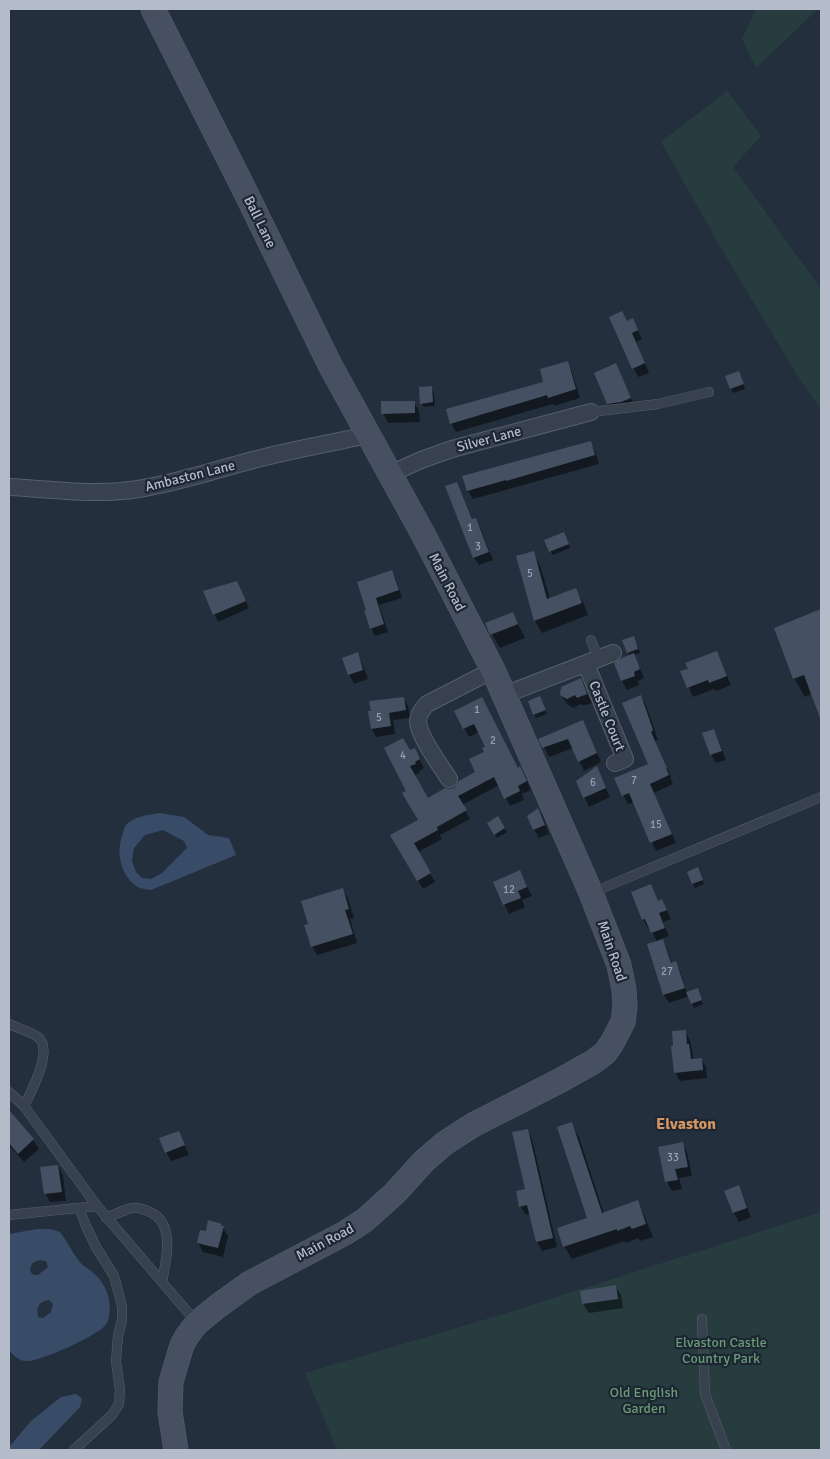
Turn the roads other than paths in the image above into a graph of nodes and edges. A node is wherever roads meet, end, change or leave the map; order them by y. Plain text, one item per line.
1 (153, 9) edge
2 (709, 392) dead end
3 (591, 412) joint
4 (368, 435) junction
5 (390, 474) junction
6 (9, 487) edge
7 (591, 640) dead end
8 (599, 658) junction
9 (492, 670) junction
10 (504, 695) junction
11 (615, 763) dead end
12 (449, 779) dead end
13 (821, 797) edge
14 (591, 893) junction
15 (9, 1024) edge
16 (9, 1092) edge
17 (24, 1106) junction
18 (96, 1206) junction
19 (79, 1208) junction
20 (9, 1216) edge
21 (106, 1218) junction
22 (162, 1282) junction
23 (702, 1319) dead end
24 (197, 1323) junction
25 (74, 1450) edge
26 (176, 1450) edge
27 (726, 1450) edge

1 - 4 main road, Ball Lane
2 - 3 lane
3 - 5 street, Silver Lane
4 - 5 main road, Main Road
4 - 6 street, Ambaston Lane
5 - 9 main road, Main Road
7 - 8 lane
8 - 10 street, Castle Court
8 - 11 street, Castle Court
9 - 10 main road, Main Road
9 - 12 street
10 - 14 main road, Main Road
13 - 14 lane
14 - 24 main road, Main Road
15 - 17 lane
16 - 17 lane
17 - 18 lane
18 - 19 lane
18 - 21 lane
19 - 20 lane
19 - 25 lane
21 - 22 lane
21 - 22 lane
22 - 24 lane
23 - 27 lane
24 - 26 main road, Main Road

